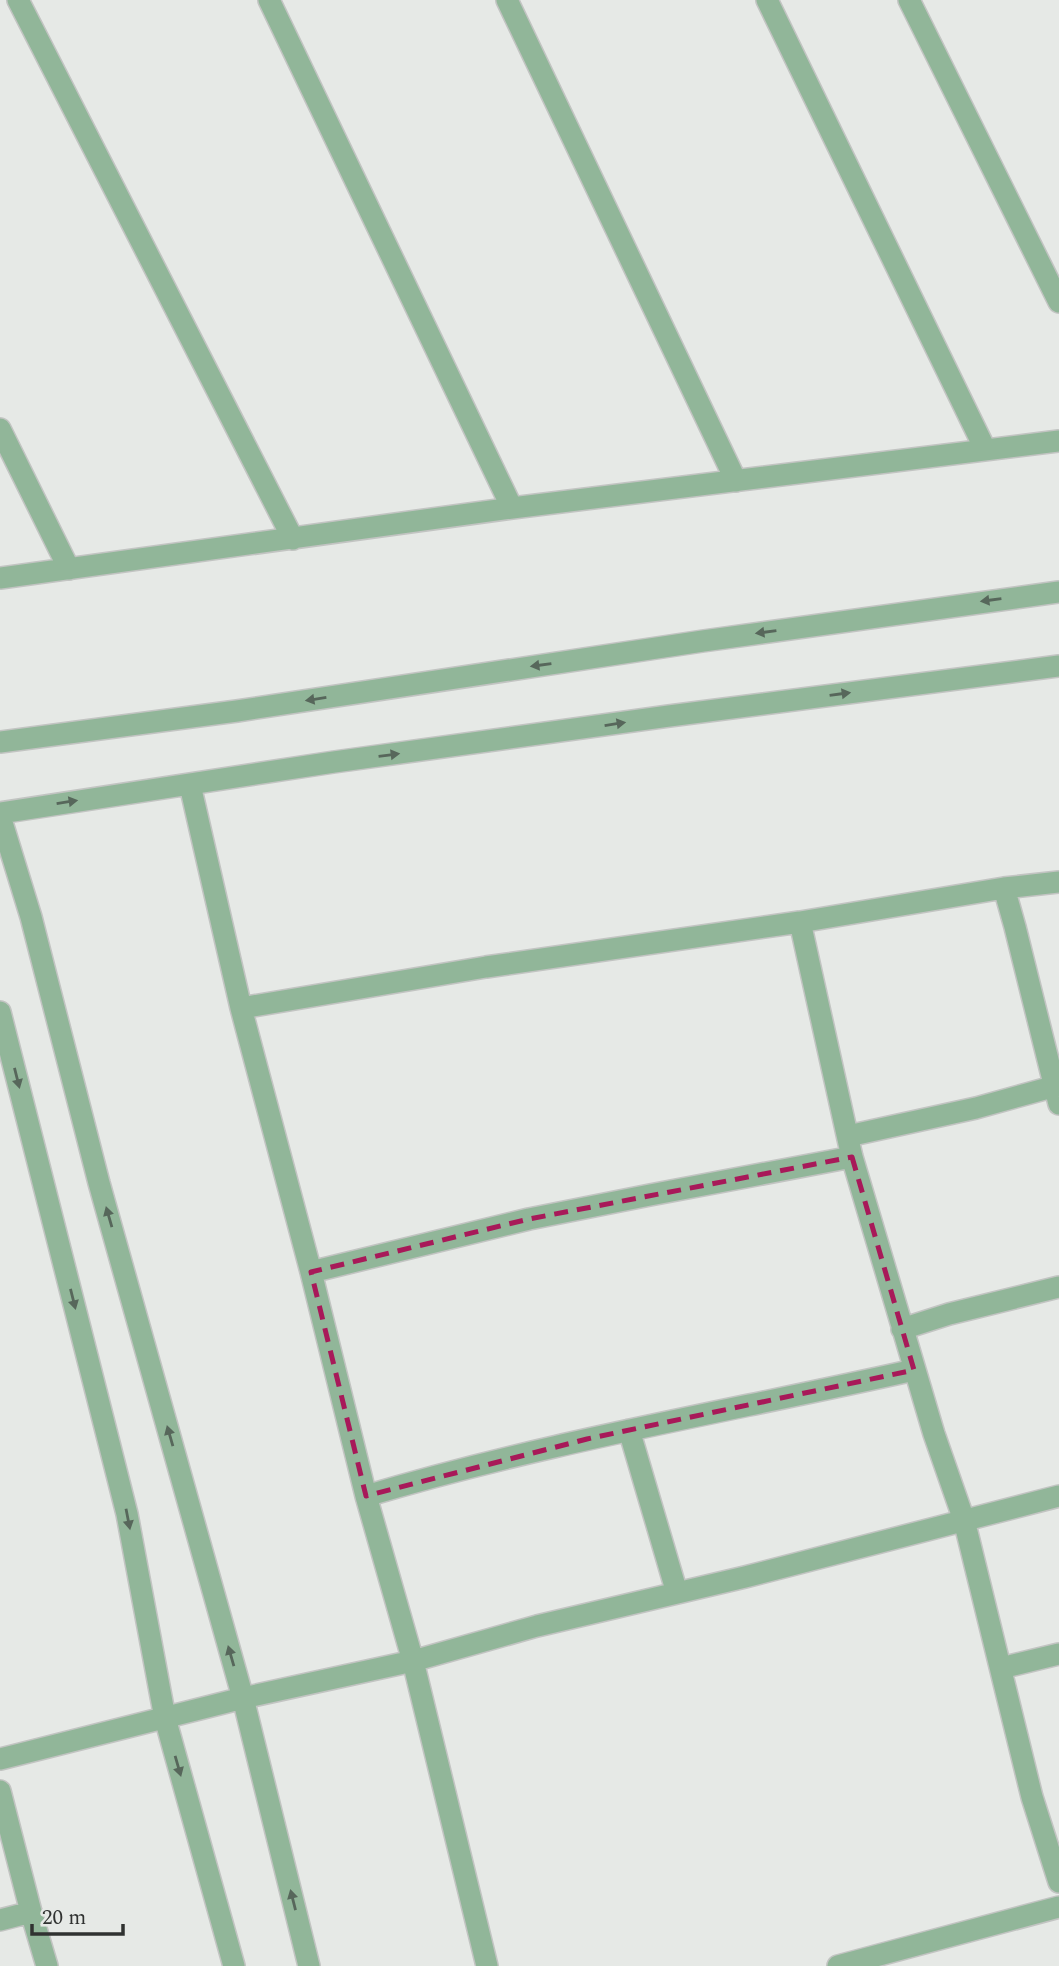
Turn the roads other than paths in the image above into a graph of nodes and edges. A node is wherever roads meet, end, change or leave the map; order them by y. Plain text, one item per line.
1 (18, 0) edge
2 (270, 0) edge
3 (507, 0) edge
4 (767, 0) edge
5 (909, 0) edge
6 (1059, 302) edge
7 (0, 429) edge
8 (1059, 441) edge
9 (985, 449) junction
10 (736, 481) junction
11 (512, 508) junction
12 (293, 538) junction
13 (69, 569) junction
14 (0, 578) edge
15 (1059, 592) edge
16 (1059, 666) edge
17 (0, 742) edge
18 (190, 785) junction
19 (0, 815) edge
20 (1059, 882) edge
21 (1004, 888) junction
22 (800, 922) junction
23 (241, 1008) junction
24 (0, 1012) edge
25 (1057, 1092) edge
26 (848, 1136) junction
27 (852, 1157) junction
28 (311, 1272) junction
29 (1059, 1287) edge
30 (902, 1329) junction
31 (914, 1370) junction
32 (629, 1430) junction
33 (366, 1496) junction
34 (1059, 1496) edge
35 (964, 1520) junction
36 (677, 1593) junction
37 (1059, 1654) edge
38 (413, 1661) junction
39 (1001, 1668) junction
40 (243, 1698) junction
41 (164, 1718) junction
42 (0, 1759) edge
43 (0, 1791) edge
44 (1059, 1882) edge
45 (1059, 1907) edge
46 (31, 1912) junction
47 (0, 1920) edge
48 (47, 1966) edge
49 (234, 1966) edge
50 (309, 1966) edge
51 (487, 1966) edge
52 (838, 1966) edge

1 - 12 street
2 - 11 street
3 - 10 street
4 - 9 street
5 - 6 street
7 - 13 street
8 - 9 street
9 - 10 street
10 - 11 street
11 - 12 street
12 - 13 street
13 - 14 street
15 -> 17 street
18 -> 16 street
19 -> 18 street
18 - 23 street
40 -> 19 street
20 - 21 street
21 - 22 street
21 - 25 street
22 - 23 street
22 - 26 street
23 - 28 street
24 -> 41 street
25 - 26 street
26 - 27 street
27 - 28 street
27 - 30 street
28 - 33 street
29 - 30 street
30 - 31 street
31 - 32 street
31 - 35 street
32 - 33 street
32 - 36 street
33 - 38 street
34 - 35 street
35 - 36 street
35 - 39 street
36 - 38 street
37 - 39 street
38 - 40 street
38 - 51 street
39 - 44 street
40 - 41 street
50 -> 40 street
41 - 42 street
41 -> 49 street
43 - 46 street
45 - 52 street
46 - 47 street
46 - 48 street

